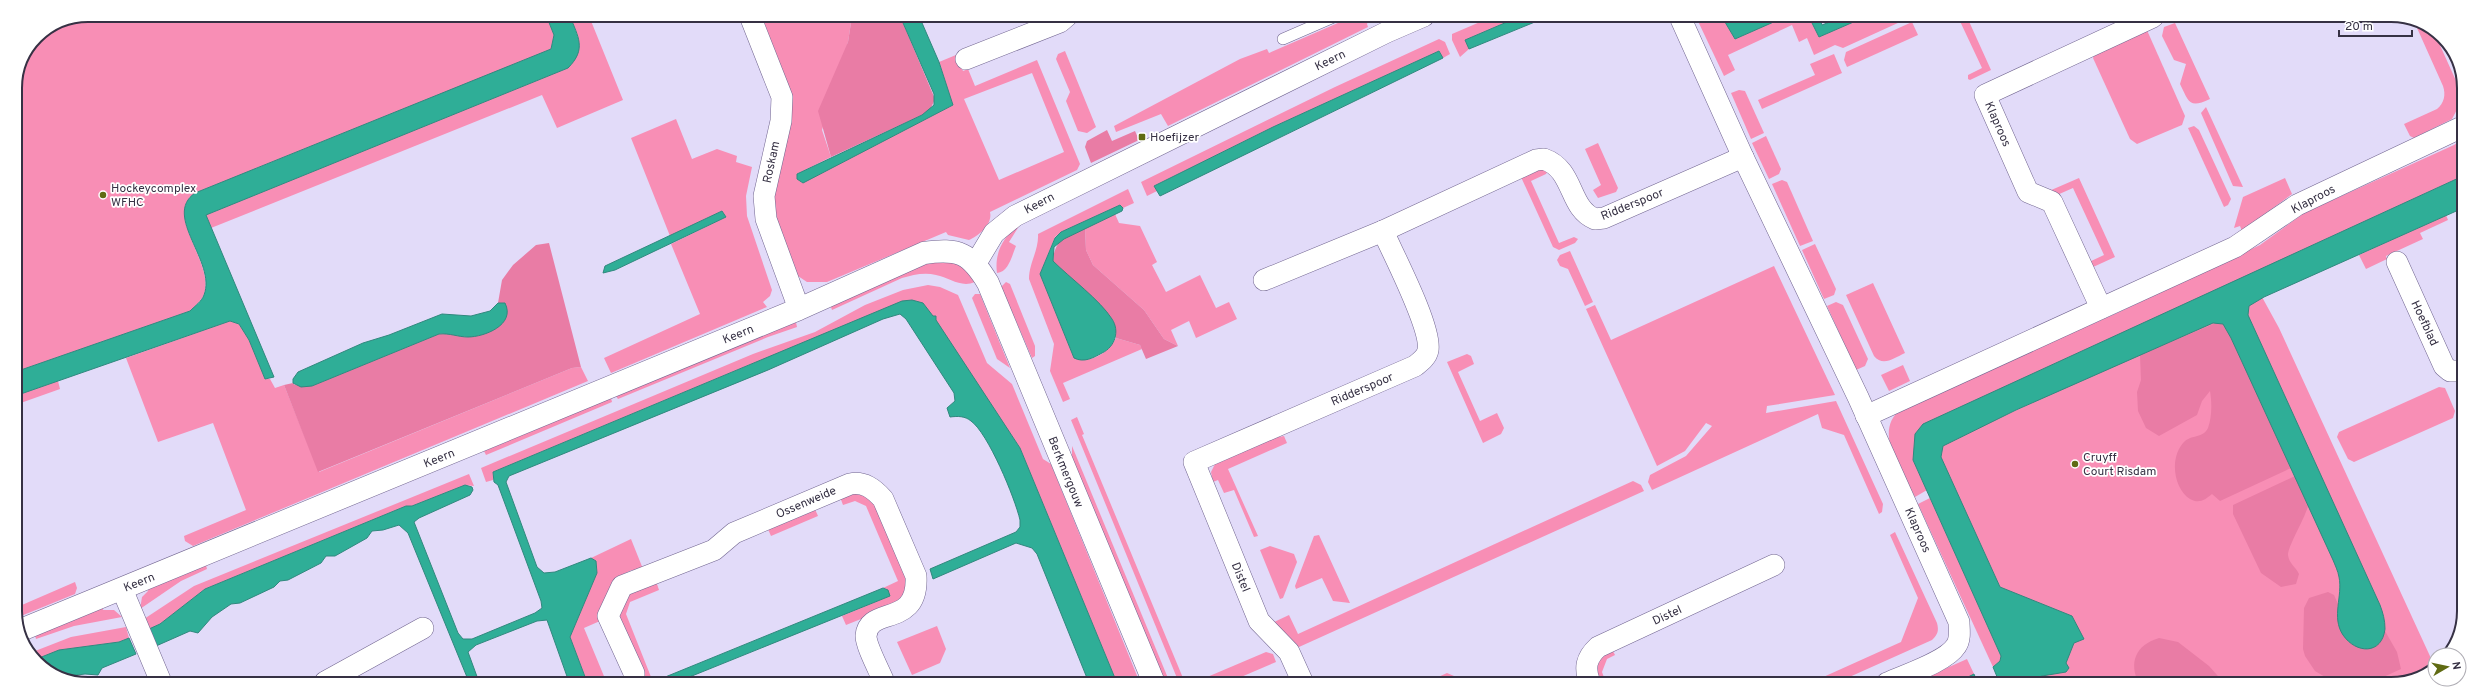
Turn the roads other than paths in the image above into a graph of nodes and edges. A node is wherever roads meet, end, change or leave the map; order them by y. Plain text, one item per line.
1 (752, 22) edge
2 (1060, 22) edge
3 (1322, 22) edge
4 (1682, 22) edge
5 (2142, 22) edge
6 (1393, 23) edge
7 (1283, 39) dead end
8 (966, 59) dead end
9 (2457, 129) edge
10 (1743, 156) junction
11 (1383, 231) junction
12 (2397, 262) dead end
13 (976, 263) junction
14 (1264, 280) dead end
15 (2101, 308) junction
16 (799, 309) junction
17 (2457, 371) edge
18 (1866, 416) junction
19 (1194, 462) joint
20 (1774, 566) dead end
21 (122, 589) junction
22 (423, 628) dead end
23 (24, 629) edge
24 (159, 677) edge
25 (334, 677) edge
26 (634, 677) edge
27 (882, 677) edge
28 (1152, 677) edge
29 (1300, 677) edge
30 (1587, 677) edge
31 (1902, 677) edge

1 - 16 street, Roskam
2 - 8 street
3 - 7 lane
4 - 10 street
5 - 15 street, Klaproos
6 - 13 street, Keern
9 - 15 street, Klaproos
10 - 11 street, Ridderspoor
10 - 18 street, Klaproos
11 - 14 street, Ridderspoor
11 - 19 street, Ridderspoor
12 - 17 street, Hoefblad
13 - 16 street, Keern
13 - 28 street, Berkmergouw
15 - 18 street, Klaproos
16 - 21 street, Keern
18 - 31 street, Klaproos
19 - 29 street, Distel
20 - 30 street, Distel
21 - 23 street, Keern
21 - 24 street
22 - 25 street
26 - 27 street, Ossenweide

